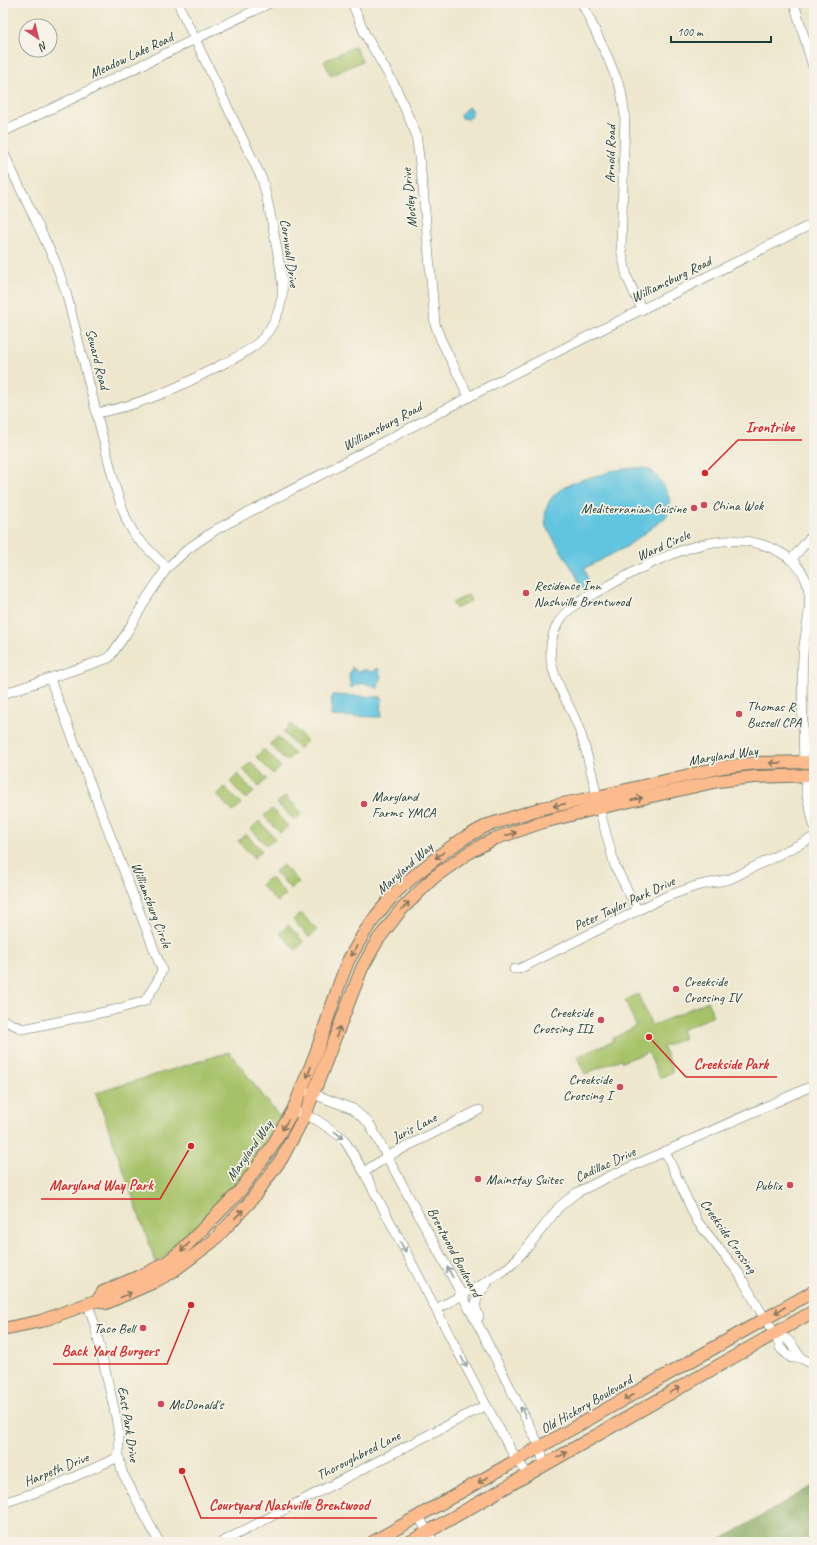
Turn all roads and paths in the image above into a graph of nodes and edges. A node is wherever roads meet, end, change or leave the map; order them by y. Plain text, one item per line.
1 (179, 3) edge
2 (270, 3) edge
3 (352, 3) edge
4 (582, 3) edge
5 (794, 3) edge
6 (195, 40) junction
7 (814, 70) edge
8 (3, 132) edge
9 (3, 152) edge
10 (814, 223) edge
11 (642, 310) junction
12 (469, 396) junction
13 (97, 413) junction
14 (814, 533) edge
15 (791, 560) junction
16 (167, 568) junction
17 (50, 679) junction
18 (3, 694) edge
19 (809, 762) edge
20 (809, 775) edge
21 (598, 802) junction
22 (488, 825) junction
23 (814, 825) edge
24 (814, 838) edge
25 (494, 839) junction
26 (638, 911) junction
27 (376, 916) junction
28 (388, 926) junction
29 (514, 968) dead end
30 (344, 973) junction
31 (357, 979) junction
32 (3, 1020) edge
33 (814, 1085) edge
34 (302, 1090) junction
35 (314, 1095) junction
36 (293, 1110) junction
37 (479, 1110) dead end
38 (305, 1115) junction
39 (665, 1152) junction
40 (388, 1156) junction
41 (364, 1172) junction
42 (201, 1231) junction
43 (212, 1242) junction
44 (493, 1278) junction
45 (814, 1291) edge
46 (462, 1296) junction
47 (93, 1302) junction
48 (436, 1309) junction
49 (814, 1311) edge
50 (765, 1319) junction
51 (3, 1329) edge
52 (483, 1334) junction
53 (775, 1334) junction
54 (814, 1364) edge
55 (486, 1405) junction
56 (540, 1447) junction
57 (119, 1457) junction
58 (517, 1460) junction
59 (544, 1465) junction
60 (528, 1474) junction
61 (3, 1503) edge
62 (419, 1517) junction
63 (431, 1537) edge
64 (159, 1542) edge
65 (222, 1542) edge
66 (373, 1542) edge
67 (410, 1542) edge

1 - 6 street, Cornwall Drive
2 - 6 street, Meadow Lake Road
3 - 12 street, Mosley Drive
4 - 11 street, Arnold Road
5 - 7 street
6 - 8 street, Meadow Lake Road
6 - 13 street, Cornwall Drive
9 - 13 street, Seward Road
10 - 11 street, Williamsburg Road
11 - 12 street, Williamsburg Road
12 - 16 street, Williamsburg Road
13 - 16 street, Seward Road
14 - 15 street
15 - 19 street, Ward Circle
15 - 21 street, Ward Circle
16 - 17 street, Williamsburg Road
17 - 18 street, Williamsburg Road
17 - 32 street, Williamsburg Circle
19 - 20 main road
19 -> 21 main road, Maryland Way
21 -> 20 main road, Maryland Way
20 - 23 street
21 -> 22 main road, Maryland Way
25 -> 21 main road, Maryland Way
21 - 26 street, Ward Circle
22 - 25 main road
22 -> 27 main road, Maryland Way
24 - 26 street, Peter Taylor Park Drive
28 -> 25 main road, Maryland Way
26 - 29 street, Peter Taylor Park Drive
27 - 28 main road
27 -> 30 main road, Maryland Way
28 - 31 main road, Maryland Way
30 - 31 main road
30 -> 34 main road, Maryland Way
35 -> 31 main road, Maryland Way
33 - 39 street, Cadillac Drive
34 - 35 street, Brentwood Boulevard
34 - 36 main road, Maryland Way
35 - 38 main road, Maryland Way
35 - 40 street, Brentwood Boulevard
36 - 38 street
36 -> 42 main road, Maryland Way
37 - 40 street, Juris Lane
38 -> 41 street
43 -> 38 main road, Maryland Way
39 - 44 street, Cadillac Drive
39 - 50 street, Creekside Crossing
40 - 41 street, Juris Lane
46 -> 40 street, Brentwood Boulevard
41 -> 48 street
42 - 43 main road
42 -> 47 main road, Maryland Way
47 -> 43 main road, Maryland Way
44 - 46 street, Cadillac Drive
44 - 52 street
45 -> 50 main road, Old Hickory Boulevard
46 - 48 street, Cadillac Drive
46 - 52 street, Brentwood Boulevard
47 - 51 main road, Maryland Way
47 - 57 street, East Park Drive
48 -> 55 street
49 - 53 main road
50 - 53 street, Creekside Crossing
50 -> 56 main road, Old Hickory Boulevard
56 -> 52 street, Brentwood Boulevard
53 - 54 street, Creekside Crossing
59 -> 53 main road
55 - 58 street
55 - 65 street, Thoroughbred Lane
56 - 58 main road, Old Hickory Boulevard
56 - 59 street, Brentwood Boulevard
57 - 61 street, Harpeth Drive
57 - 64 street, East Park Drive
58 - 60 street
58 -> 62 main road, Old Hickory Boulevard
59 - 60 main road
60 - 63 main road
62 - 63 street
62 - 66 main road, Old Hickory Boulevard
63 - 67 main road

